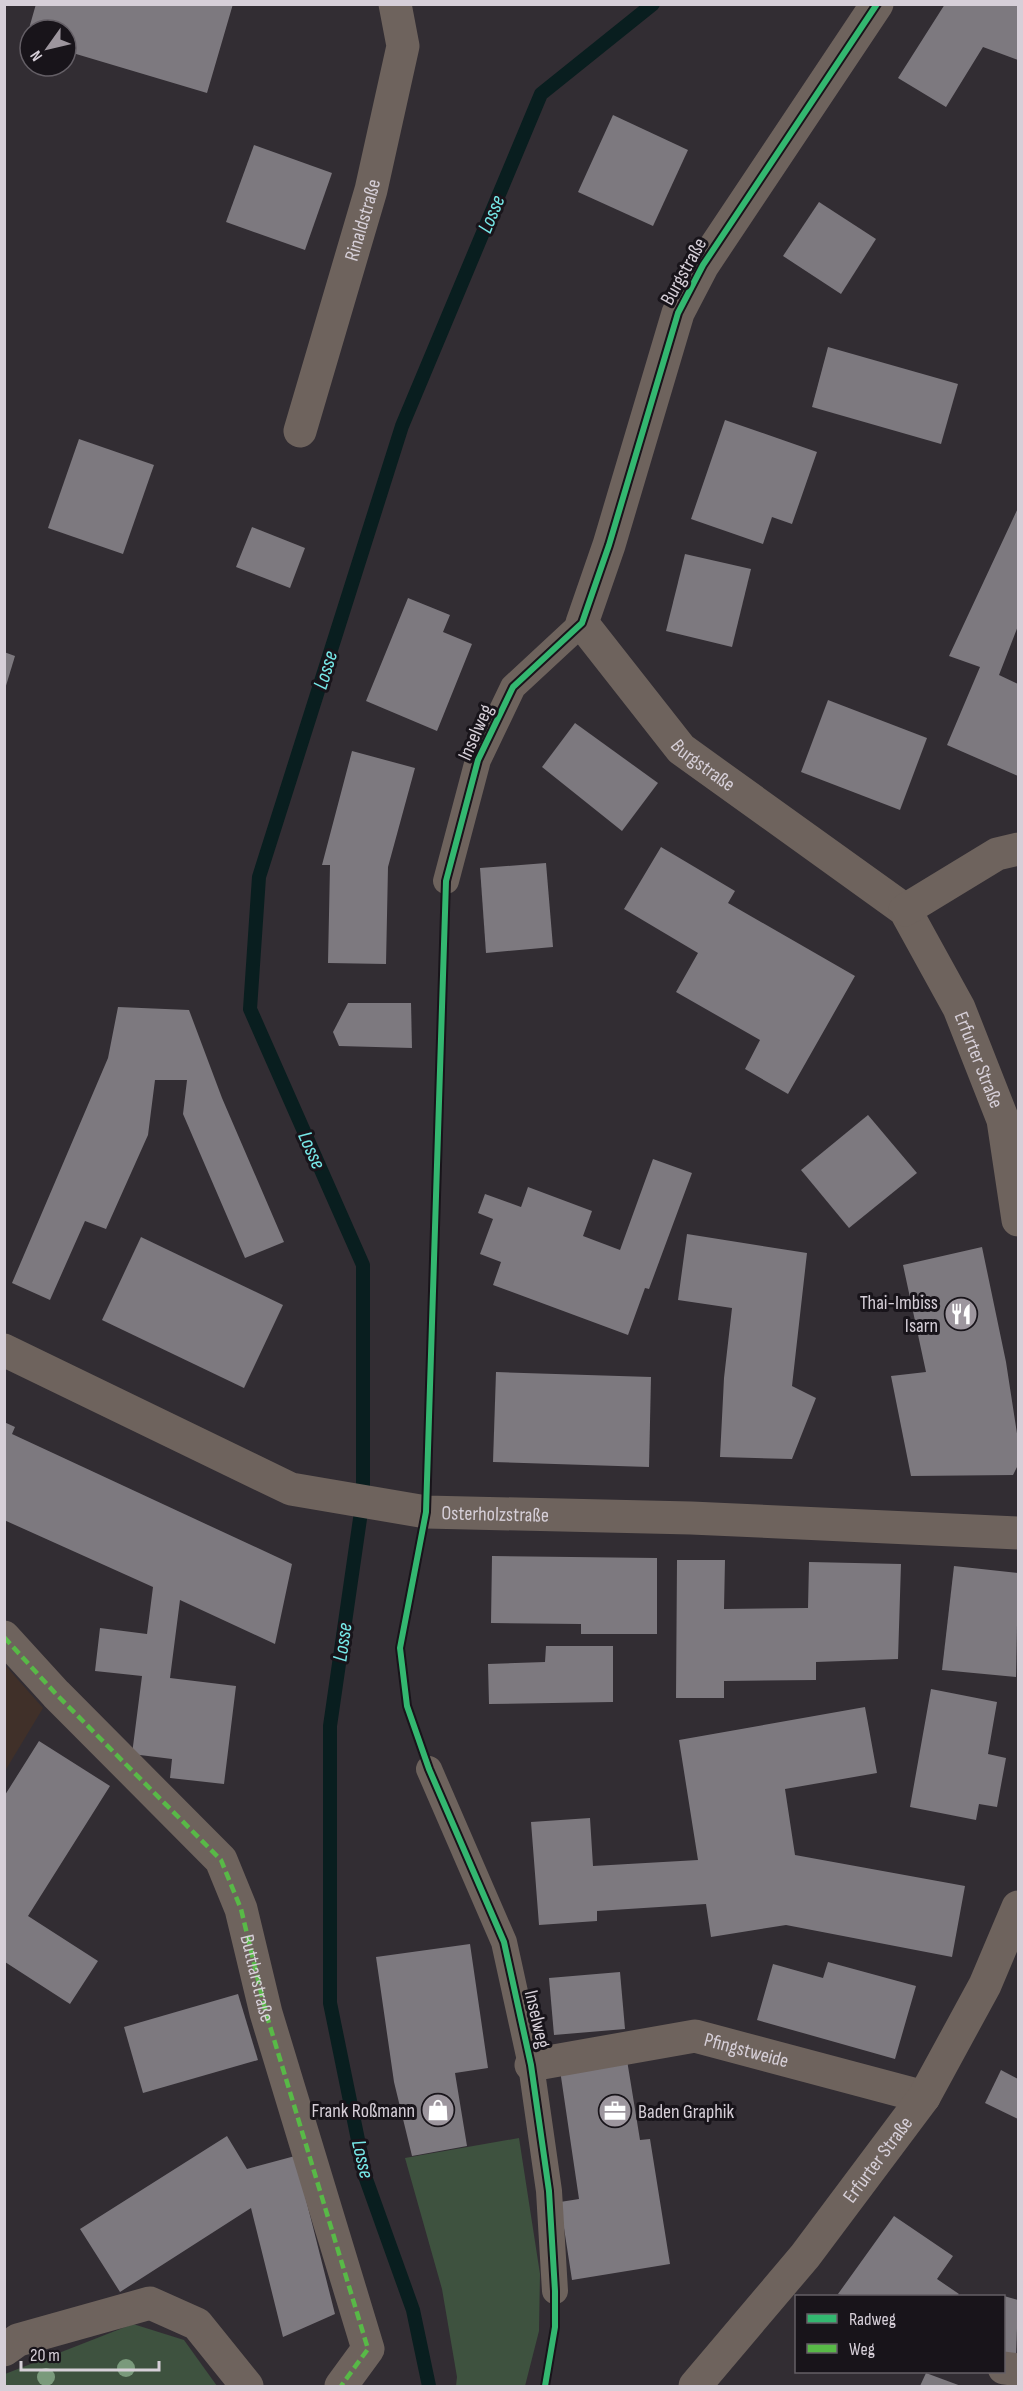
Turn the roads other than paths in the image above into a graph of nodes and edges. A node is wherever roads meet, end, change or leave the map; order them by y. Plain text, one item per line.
1 (395, 4) edge
2 (877, 4) edge
3 (300, 431) dead end
4 (582, 623) junction
5 (1018, 849) edge
6 (446, 881) dead end
7 (905, 910) junction
8 (1018, 1220) edge
9 (4, 1350) edge
10 (1018, 1533) edge
11 (4, 1637) edge
12 (429, 1769) dead end
13 (1018, 1907) edge
14 (531, 2065) junction
15 (924, 2097) junction
16 (555, 2291) dead end
17 (783, 2303) edge
18 (4, 2350) edge
19 (247, 2386) edge
20 (341, 2386) edge
21 (695, 2386) edge

1 - 3 street, Rinaldstraße
2 - 4 street, Burgstraße
4 - 6 lane, Inselweg
4 - 7 street, Burgstraße
5 - 7 street
7 - 8 street, Erfurter Straße
9 - 10 street, Osterholzstraße
11 - 20 street, Buttlarstraße
12 - 14 lane, Inselweg
13 - 15 street, Erfurter Straße
14 - 15 street, Pfingstweide
14 - 16 lane, Inselweg
15 - 17 street, Erfurter Straße
17 - 21 street, Erfurter Straße
18 - 19 street

